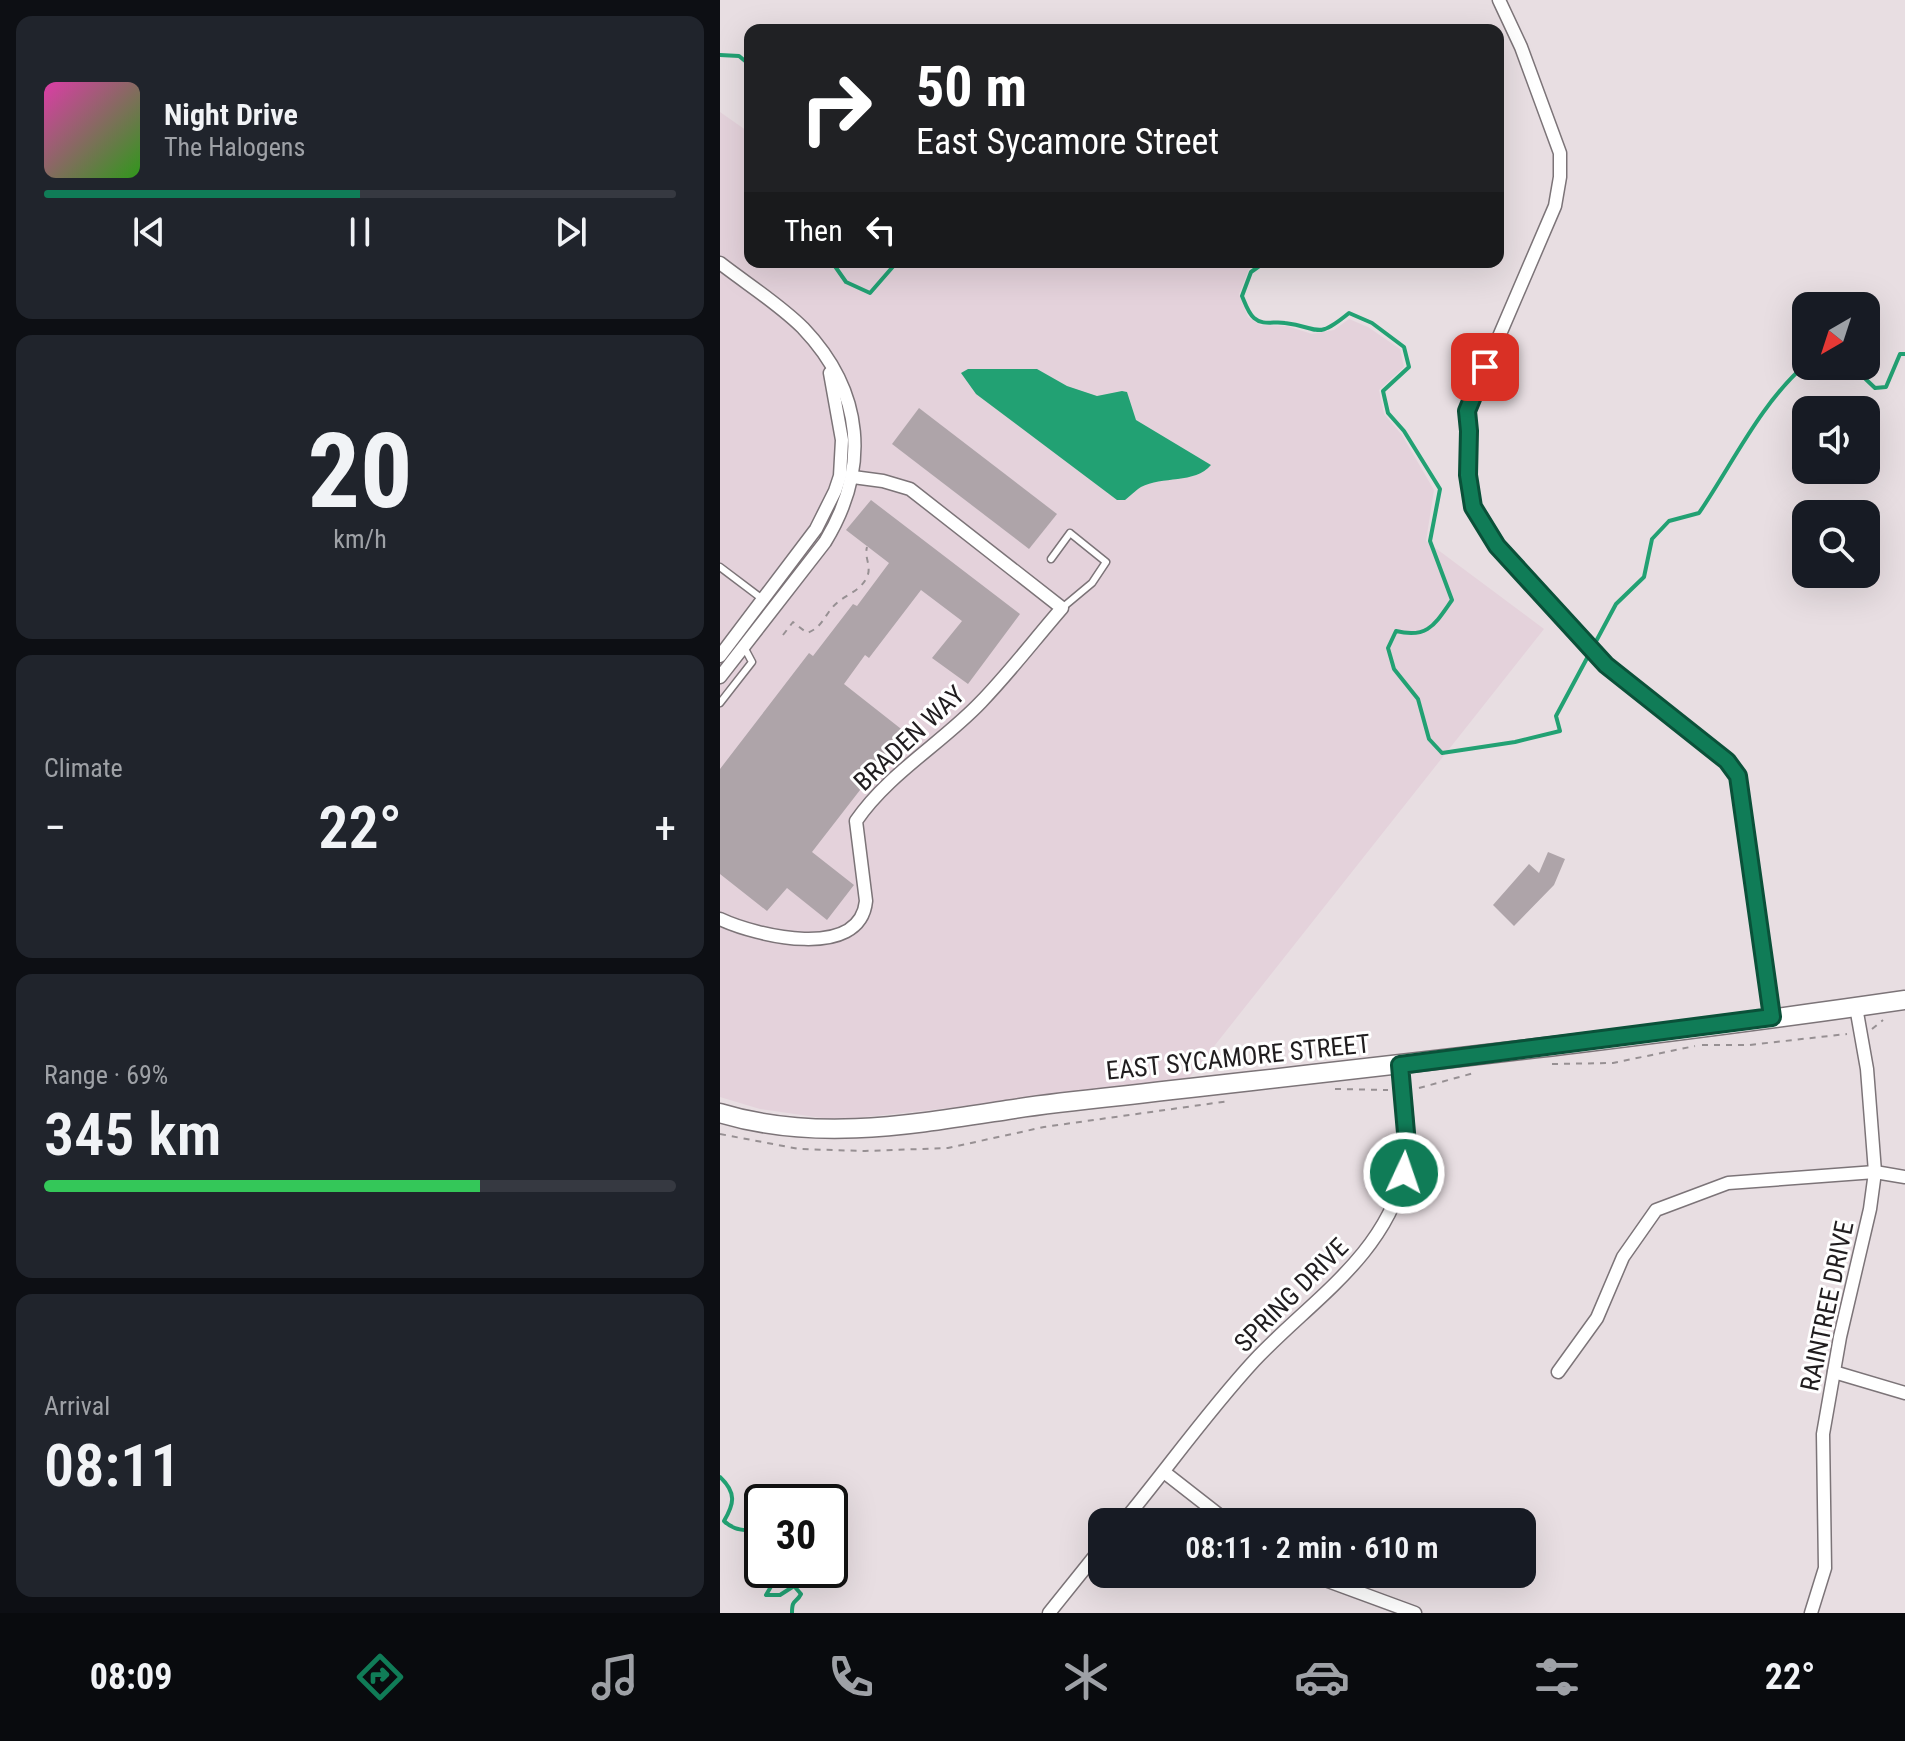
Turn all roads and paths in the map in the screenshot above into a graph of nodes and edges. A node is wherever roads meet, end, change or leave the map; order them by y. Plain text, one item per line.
1 (1499, 0) edge
2 (720, 263) edge
3 (847, 476) junction
4 (867, 547) dead end
5 (1051, 559) dead end
6 (720, 567) edge
7 (763, 600) junction
8 (774, 608) junction
9 (1062, 608) junction
10 (783, 635) dead end
11 (744, 646) junction
12 (720, 656) edge
13 (720, 677) edge
14 (720, 703) edge
15 (720, 919) edge
16 (1905, 1000) edge
17 (1856, 1007) junction
18 (1772, 1017) junction
19 (1884, 1019) dead end
20 (1873, 1029) dead end
21 (1849, 1034) dead end
22 (1553, 1064) dead end
23 (1400, 1065) junction
24 (1482, 1071) dead end
25 (1333, 1089) dead end
26 (1413, 1089) dead end
27 (1390, 1090) dead end
28 (1229, 1101) dead end
29 (720, 1113) edge
30 (720, 1134) edge
31 (1875, 1172) junction
32 (1905, 1177) edge
33 (1558, 1372) dead end
34 (1834, 1372) junction
35 (1905, 1393) edge
36 (1164, 1472) junction
37 (1134, 1508) edge
38 (1210, 1508) edge
39 (1088, 1564) edge
40 (1347, 1588) edge
41 (1049, 1613) edge
42 (1415, 1613) edge
43 (1811, 1613) edge

1 - 18 street
2 - 3 street
3 - 7 street
3 - 8 street
3 - 9 street
4 - 10 path
5 - 9 lane
6 - 7 lane
7 - 8 lane
7 - 12 street
8 - 11 street
9 - 15 street, BRADEN WAY
11 - 13 street
11 - 14 lane
16 - 17 main road, EAST SYCAMORE STREET
17 - 18 main road, EAST SYCAMORE STREET
17 - 31 street, RAINTREE DRIVE
18 - 23 main road, EAST SYCAMORE STREET
19 - 20 path
21 - 22 path
23 - 29 main road, EAST SYCAMORE STREET
23 - 36 street, SPRING DRIVE
24 - 26 path
25 - 27 path
28 - 30 path
31 - 32 street
31 - 33 street
31 - 34 street, RAINTREE DRIVE
34 - 35 street
34 - 43 street, RAINTREE DRIVE
36 - 37 street, SPRING DRIVE
36 - 38 street
39 - 41 street
40 - 42 street

